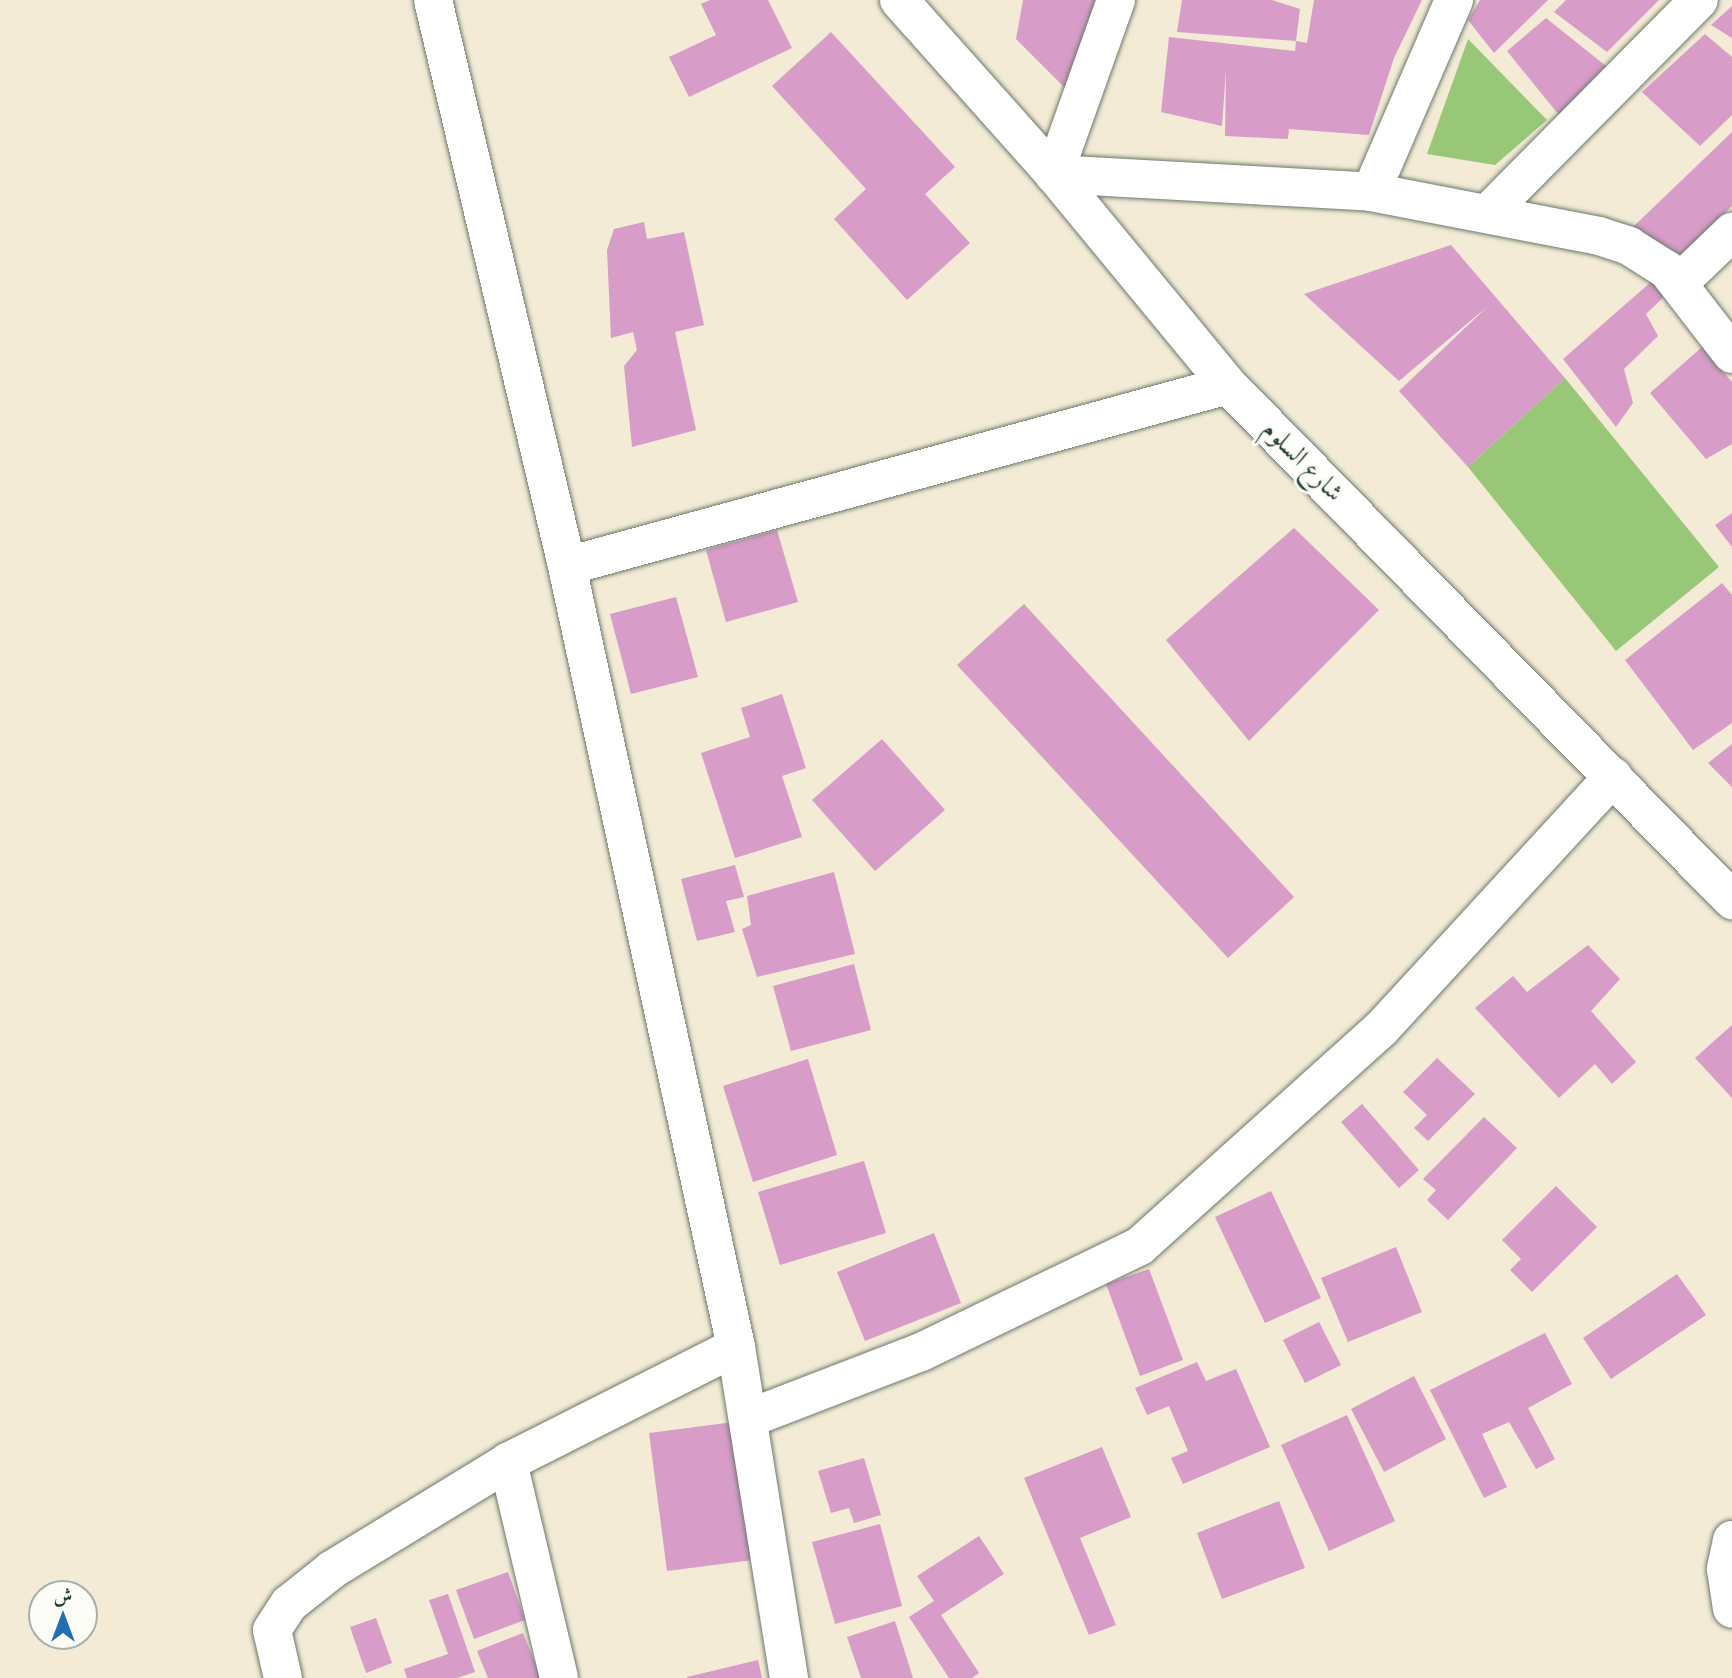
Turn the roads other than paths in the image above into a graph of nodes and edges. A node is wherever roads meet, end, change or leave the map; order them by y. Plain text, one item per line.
1 (433, 0) edge
2 (899, 0) edge
3 (1116, 0) edge
4 (1454, 0) edge
5 (1699, 0) edge
6 (1054, 174) junction
7 (1371, 192) junction
8 (1487, 214) junction
9 (1732, 232) edge
10 (1679, 283) junction
11 (1732, 354) edge
12 (1228, 385) junction
13 (567, 566) junction
14 (1613, 777) junction
15 (1732, 900) edge
16 (736, 1348) junction
17 (750, 1418) junction
18 (508, 1462) junction
19 (1732, 1540) edge
20 (1732, 1609) edge
21 (283, 1678) edge
22 (559, 1678) edge
23 (789, 1678) edge

1 - 13 street
2 - 6 street, شارع السلوم
3 - 6 street
4 - 7 street
5 - 8 street
6 - 7 street
6 - 12 street, شارع السلوم
7 - 8 street
8 - 10 street
9 - 10 street
10 - 11 street
12 - 13 street
12 - 14 street, شارع السلوم
13 - 16 street
14 - 15 street, شارع السلوم
14 - 17 street
16 - 17 street
16 - 18 street
17 - 23 street
18 - 21 street
18 - 22 street
19 - 20 street

